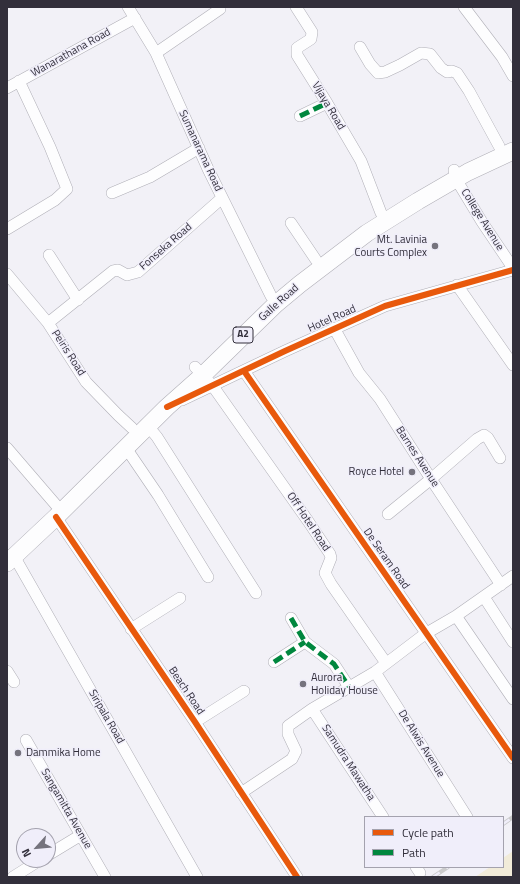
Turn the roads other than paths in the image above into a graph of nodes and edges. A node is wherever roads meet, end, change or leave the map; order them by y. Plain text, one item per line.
1 (128, 7) edge
2 (220, 7) edge
3 (296, 7) edge
4 (464, 7) edge
5 (135, 18) junction
6 (360, 47) dead end
7 (156, 53) junction
8 (513, 76) edge
9 (18, 81) junction
10 (7, 88) edge
11 (327, 103) junction
12 (300, 116) dead end
13 (508, 146) edge
14 (199, 148) junction
15 (455, 174) junction
16 (112, 193) dead end
17 (222, 198) junction
18 (381, 213) junction
19 (291, 223) dead end
20 (7, 229) edge
21 (49, 254) dead end
22 (316, 260) junction
23 (513, 269) edge
24 (7, 274) edge
25 (457, 285) junction
26 (271, 296) junction
27 (78, 300) junction
28 (48, 323) junction
29 (334, 328) junction
30 (513, 365) edge
31 (244, 371) junction
32 (203, 376) junction
33 (140, 427) junction
34 (7, 448) edge
35 (126, 448) junction
36 (500, 458) dead end
37 (431, 479) junction
38 (56, 511) junction
39 (388, 514) dead end
40 (9, 557) edge
41 (513, 576) edge
42 (208, 577) dead end
43 (501, 585) junction
44 (256, 592) dead end
45 (484, 597) junction
46 (180, 598) dead end
47 (456, 616) junction
48 (291, 618) dead end
49 (131, 628) junction
50 (425, 634) junction
51 (305, 642) junction
52 (513, 642) edge
53 (274, 662) dead end
54 (386, 663) junction
55 (7, 671) edge
56 (375, 672) junction
57 (14, 682) dead end
58 (349, 687) junction
59 (244, 691) dead end
60 (513, 699) edge
61 (312, 709) junction
62 (195, 722) junction
63 (26, 740) dead end
64 (513, 758) edge
65 (241, 793) junction
66 (382, 816) edge
67 (466, 816) edge
68 (81, 836) junction
69 (56, 851) edge
70 (27, 868) edge
71 (13, 877) edge
72 (105, 877) edge
73 (197, 877) edge
74 (297, 877) edge

1 - 5 street, Sumanarama Road
2 - 7 street
3 - 11 street, Vijaya Road
4 - 8 street
5 - 7 street, Sumanarama Road
5 - 9 street, Wanarathana Road
6 - 13 street
7 - 14 street, Sumanarama Road
9 - 10 street, Wanarathana Road
9 - 20 street
11 - 12 street
11 - 18 street, Vijaya Road
13 - 15 highway, Galle Road / A2
14 - 16 street
14 - 17 street, Sumanarama Road
15 - 18 highway, Galle Road / A2
15 - 23 street, College Avenue
15 - 32 highway, Galle Road / A2
17 - 26 street, Sumanarama Road
17 - 27 street, Fonseka Road
18 - 22 highway, Galle Road / A2
19 - 22 street
21 - 27 street
22 - 26 highway, Galle Road / A2
23 - 25 street, Hotel Road
24 - 28 street, Peiris Road
25 - 29 street, Hotel Road
25 - 30 street
26 - 32 highway, Galle Road / A2
27 - 28 street, Fonseka Road
28 - 33 street, Peiris Road
29 - 31 street, Hotel Road
29 - 37 street, Barnes Avenue
31 - 32 street, Hotel Road
31 - 50 street, De Seram Road
32 - 33 highway, Galle Road / A2
32 - 33 highway, Galle Road / A2
32 - 54 street, Off Hotel Road
33 - 35 highway, Galle Road / A2
33 - 38 highway, Galle Road / A2
33 - 44 street, Peiris Road
34 - 38 street, Beach Road
35 - 38 highway, Galle Road / A2
35 - 42 street
36 - 37 street
37 - 39 street
37 - 43 street, Barnes Avenue
38 - 40 highway, Galle Road / A2
38 - 49 street, Beach Road
40 - 73 street, Siripala Road
41 - 43 street
43 - 45 street
45 - 47 street
45 - 52 street
46 - 49 street
47 - 50 street
47 - 60 street
48 - 51 street
49 - 62 street, Beach Road
50 - 54 street
50 - 64 street, De Seram Road
51 - 53 street
51 - 58 street
54 - 56 street
55 - 57 street
56 - 58 street
56 - 67 street, De Alwis Avenue
58 - 61 street
59 - 62 street
61 - 65 street
61 - 66 street, Samudra Mawatha
62 - 65 street, Beach Road
63 - 68 street, Sangamitta Avenue
65 - 74 street, Beach Road
68 - 69 street
68 - 72 street, Sangamitta Avenue
70 - 71 street

